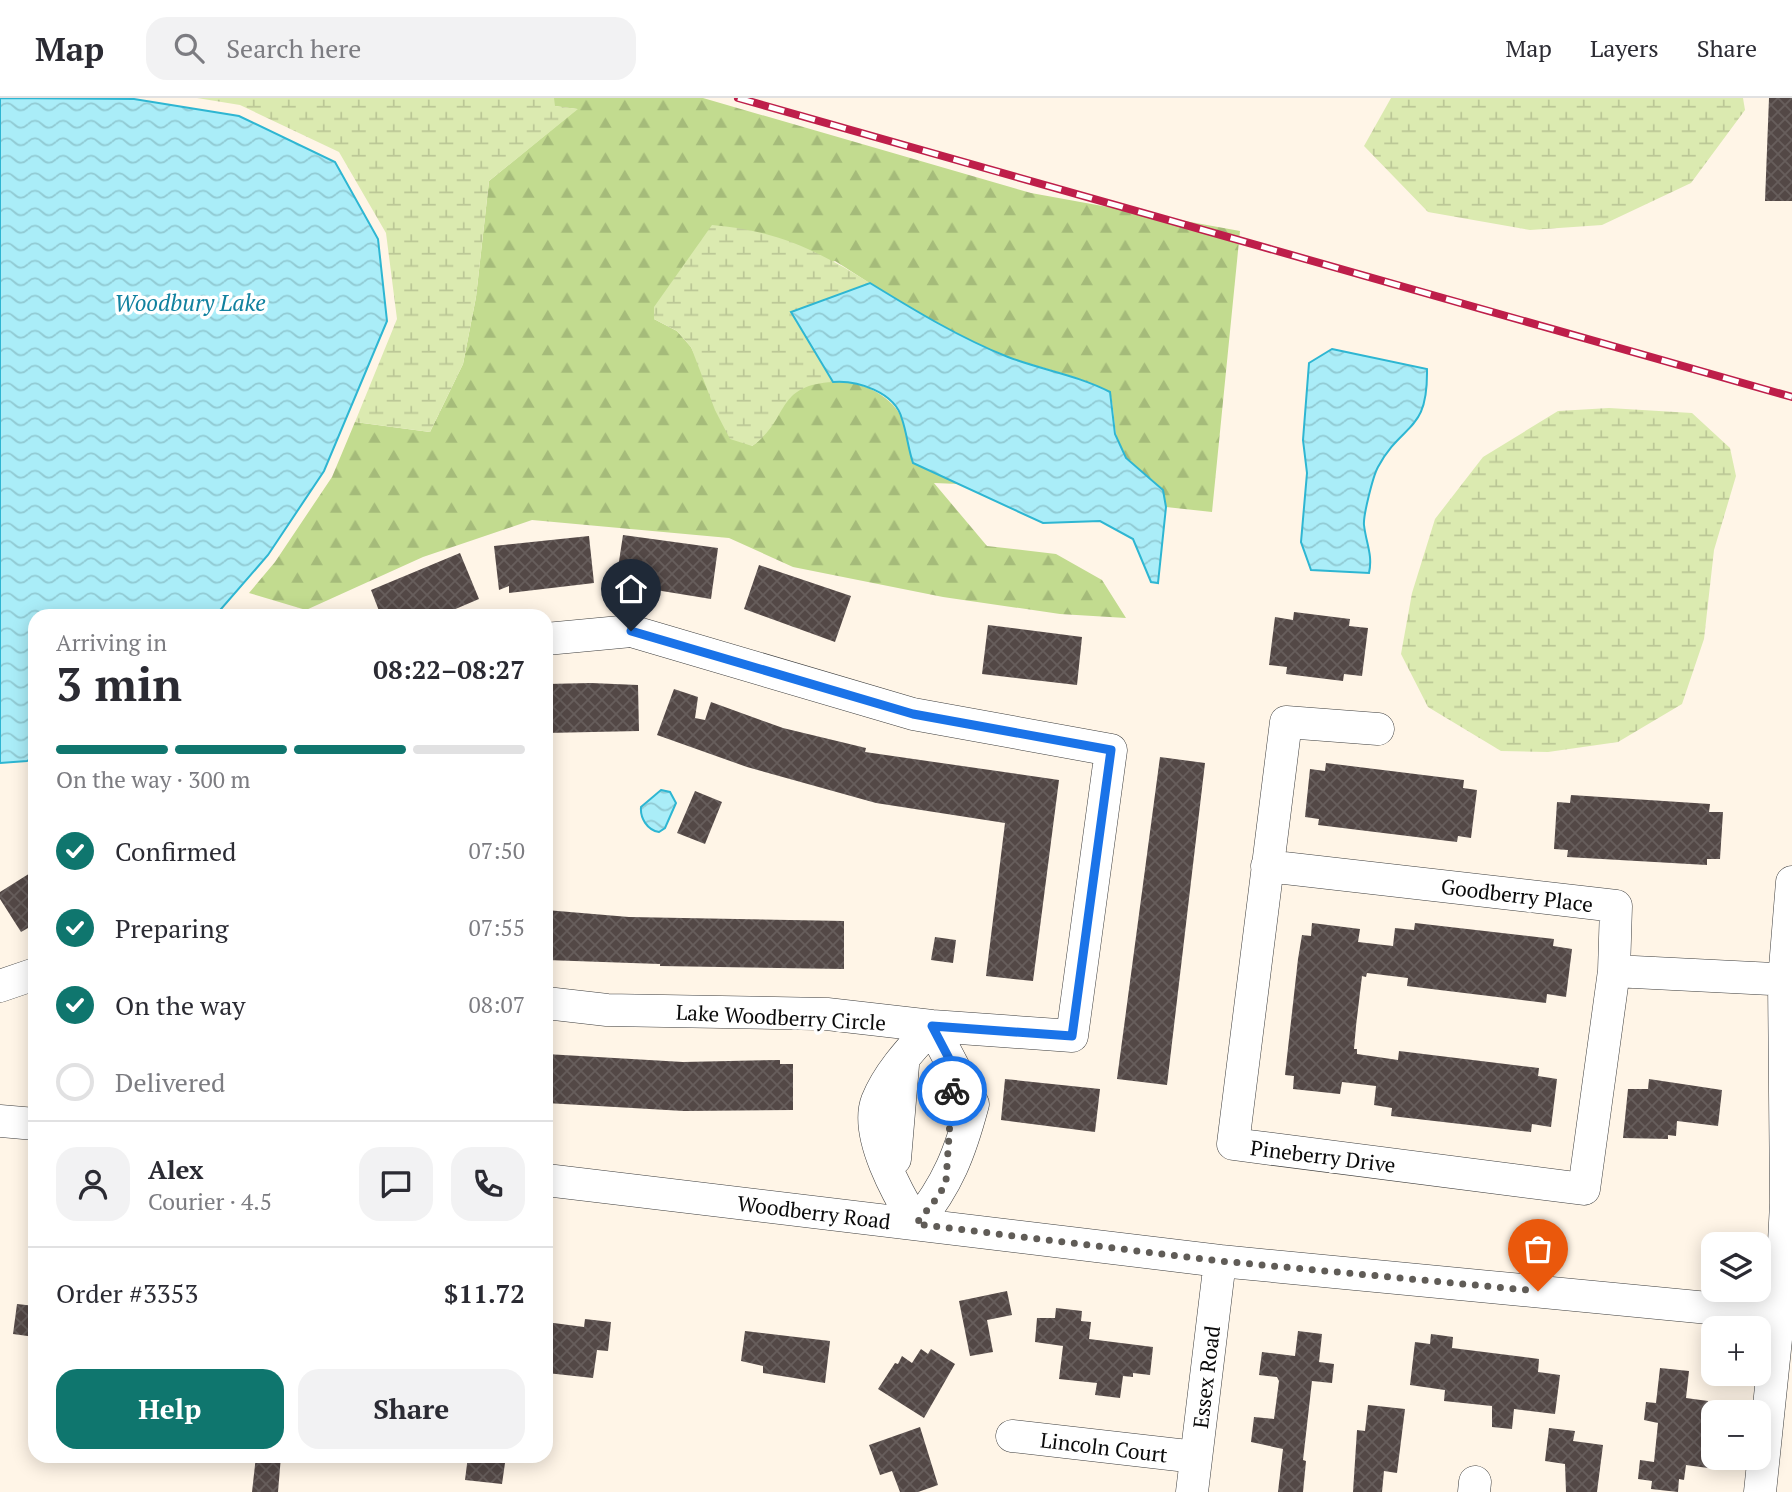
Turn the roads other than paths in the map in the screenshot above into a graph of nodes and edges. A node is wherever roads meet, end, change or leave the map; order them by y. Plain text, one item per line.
1 (553, 638) edge
2 (1378, 729) dead end
3 (1268, 866) junction
4 (1792, 882) edge
5 (1614, 971) junction
6 (28, 976) edge
7 (1788, 980) edge
8 (0, 986) edge
9 (553, 1004) edge
10 (932, 1026) junction
11 (0, 1121) edge
12 (28, 1123) edge
13 (553, 1182) edge
14 (916, 1224) junction
15 (1220, 1261) junction
16 (1786, 1315) edge
17 (1012, 1436) dead end
18 (1196, 1457) junction
19 (1192, 1492) edge
20 (1760, 1492) edge

1 - 10 street, Lake Woodberry Circle
2 - 3 street, Pineberry Drive
3 - 5 street, Goodberry Place
3 - 5 street, Pineberry Drive
4 - 7 street
5 - 7 street
6 - 8 street
7 - 16 street
9 - 10 street, Lake Woodberry Circle
10 - 14 street
10 - 14 street
11 - 12 street
13 - 14 street, Woodberry Road
14 - 15 street, Woodberry Road
15 - 16 street, Woodberry Road
15 - 18 street, Essex Road
16 - 20 street
17 - 18 street, Lincoln Court
18 - 19 street, Essex Road

